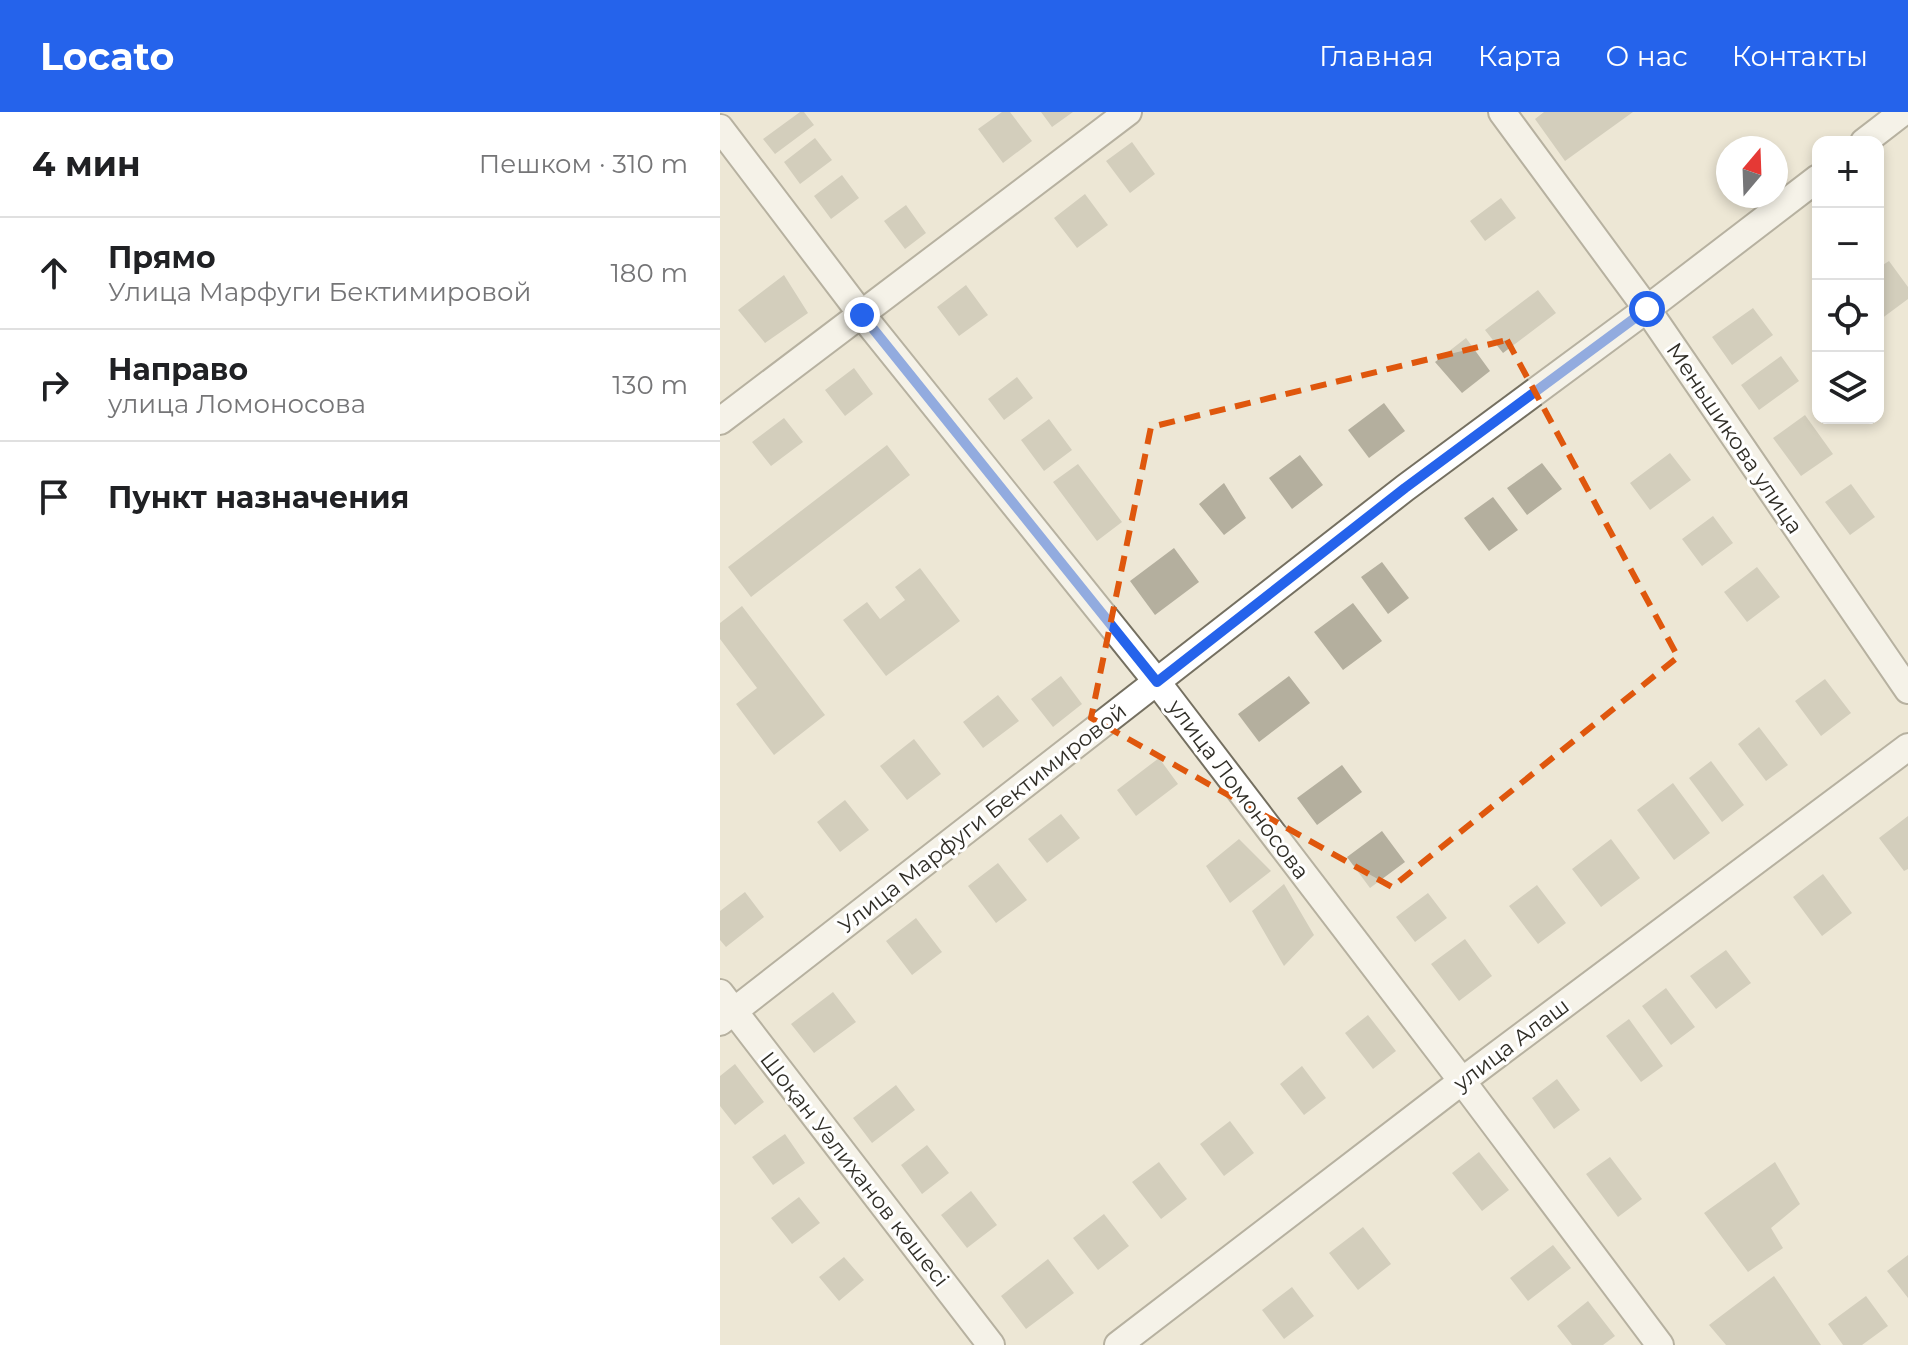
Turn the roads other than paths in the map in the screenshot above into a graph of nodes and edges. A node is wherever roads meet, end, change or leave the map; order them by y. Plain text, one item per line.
1 (1128, 112) edge
2 (1502, 112) edge
3 (1903, 112) edge
4 (720, 128) edge
5 (1872, 136) edge
6 (1812, 183) edge
7 (1647, 309) junction
8 (862, 315) junction
9 (720, 421) edge
10 (1157, 682) junction
11 (1908, 690) edge
12 (1908, 747) edge
13 (725, 1009) edge
14 (1462, 1081) junction
15 (991, 1345) edge
16 (1118, 1345) edge
17 (1660, 1345) edge

1 - 8 street
2 - 7 street, Меньшикова улица
3 - 5 street
4 - 8 street, улица Ломоносова
6 - 7 street, Улица Марфуги Бектимировой
7 - 10 street, Улица Марфуги Бектимировой
7 - 11 street, Меньшикова улица
8 - 9 street
8 - 10 street, улица Ломоносова
10 - 13 street, Улица Марфуги Бектимировой
10 - 14 street, улица Ломоносова
12 - 14 street, улица Алаш
13 - 15 street, Шоқан Уәлиханов көшесі
14 - 16 street, улица Алаш
14 - 17 street, улица Ломоносова

